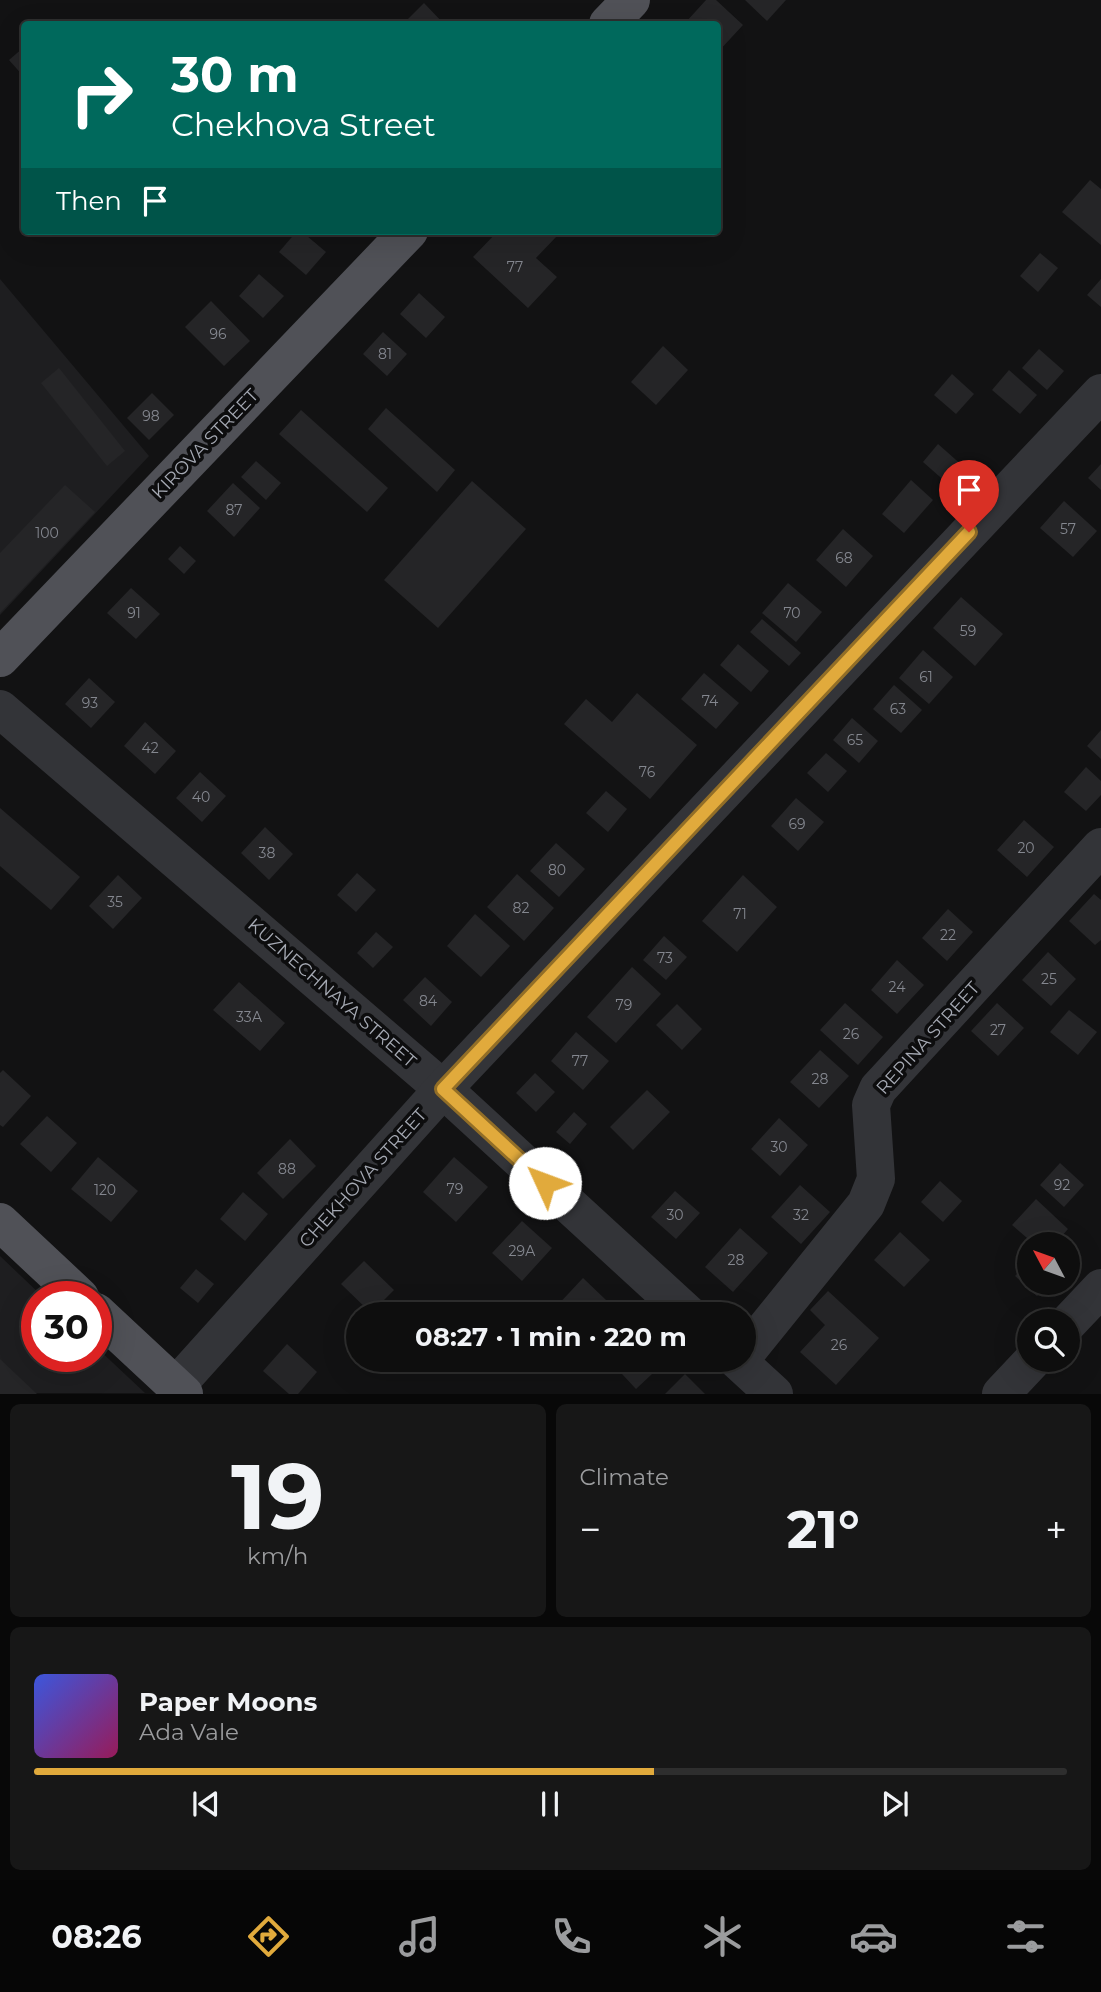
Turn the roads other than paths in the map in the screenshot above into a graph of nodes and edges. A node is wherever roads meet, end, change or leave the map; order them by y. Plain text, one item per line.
1 (631, 0) edge
2 (611, 21) edge
3 (406, 235) edge
4 (1101, 393) edge
5 (0, 657) edge
6 (0, 709) edge
7 (1101, 847) edge
8 (443, 1089) junction
9 (0, 1222) edge
10 (63, 1281) edge
11 (1101, 1288) edge
12 (675, 1302) edge
13 (1080, 1310) edge
14 (112, 1327) edge
15 (756, 1339) edge
16 (753, 1372) edge
17 (1022, 1372) edge
18 (180, 1390) edge
19 (774, 1394) edge
20 (1001, 1394) edge

1 - 2 main road
3 - 5 main road, KIROVA STREET
4 - 8 street, CHEKHOVA STREET
6 - 8 street, KUZNECHNAYA STREET
7 - 15 street, REPINA STREET
8 - 12 street, KUZNECHNAYA STREET
8 - 18 street, CHEKHOVA STREET
9 - 10 main road
11 - 13 street
14 - 18 main road
16 - 19 street
17 - 20 street

